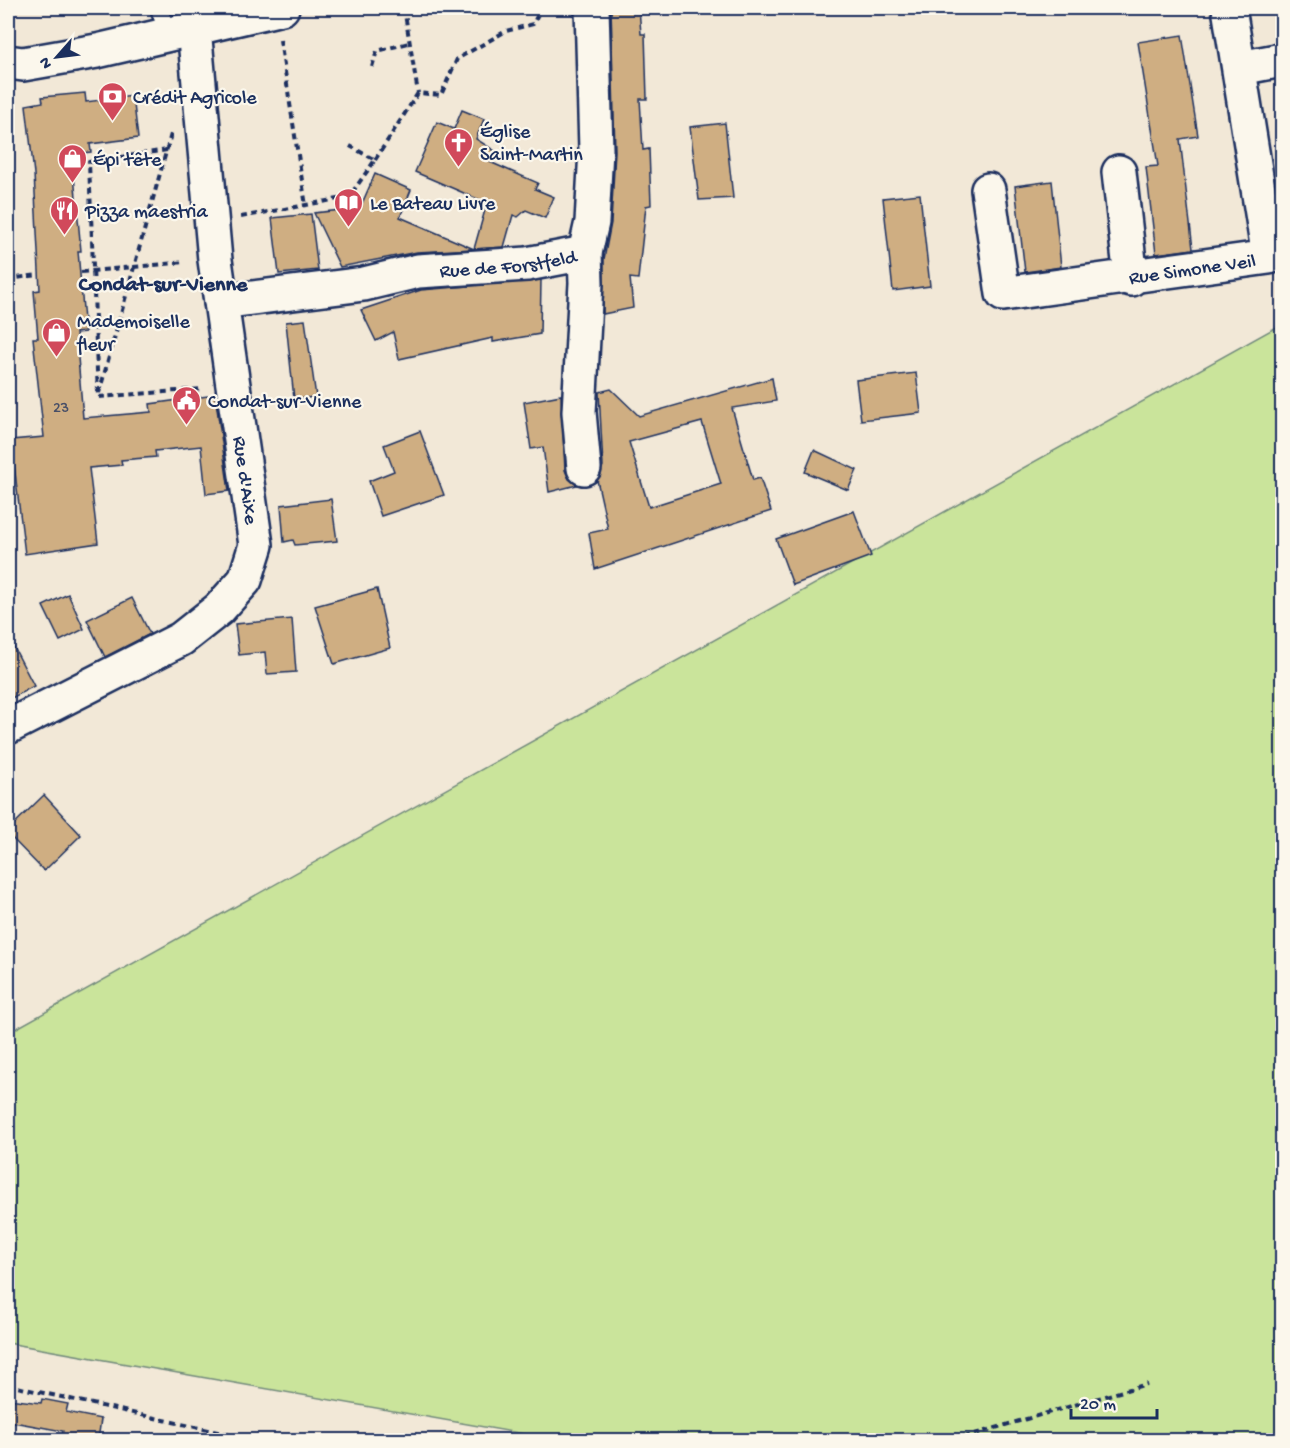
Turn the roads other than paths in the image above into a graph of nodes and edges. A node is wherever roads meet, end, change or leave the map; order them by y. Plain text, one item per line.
1 (279, 8) edge
2 (592, 8) edge
3 (1229, 8) edge
4 (174, 23) edge
5 (1282, 60) edge
6 (8, 62) edge
7 (1239, 68) junction
8 (1119, 172) dead end
9 (988, 190) dead end
10 (585, 253) junction
11 (1276, 256) edge
12 (1131, 279) junction
13 (221, 302) junction
14 (584, 468) dead end
15 (8, 727) edge

1 - 4 street
2 - 10 street, Rue de Forstfeld
3 - 7 street, Rue Simone Veil
4 - 6 street
4 - 13 street, Rue d'Aixe
5 - 7 street
7 - 11 street, Rue Simone Veil
8 - 12 street
9 - 12 street, Rue Simone Veil
10 - 13 street, Rue de Forstfeld
10 - 14 street
11 - 12 street, Rue Simone Veil
13 - 15 street, Rue d'Aixe

